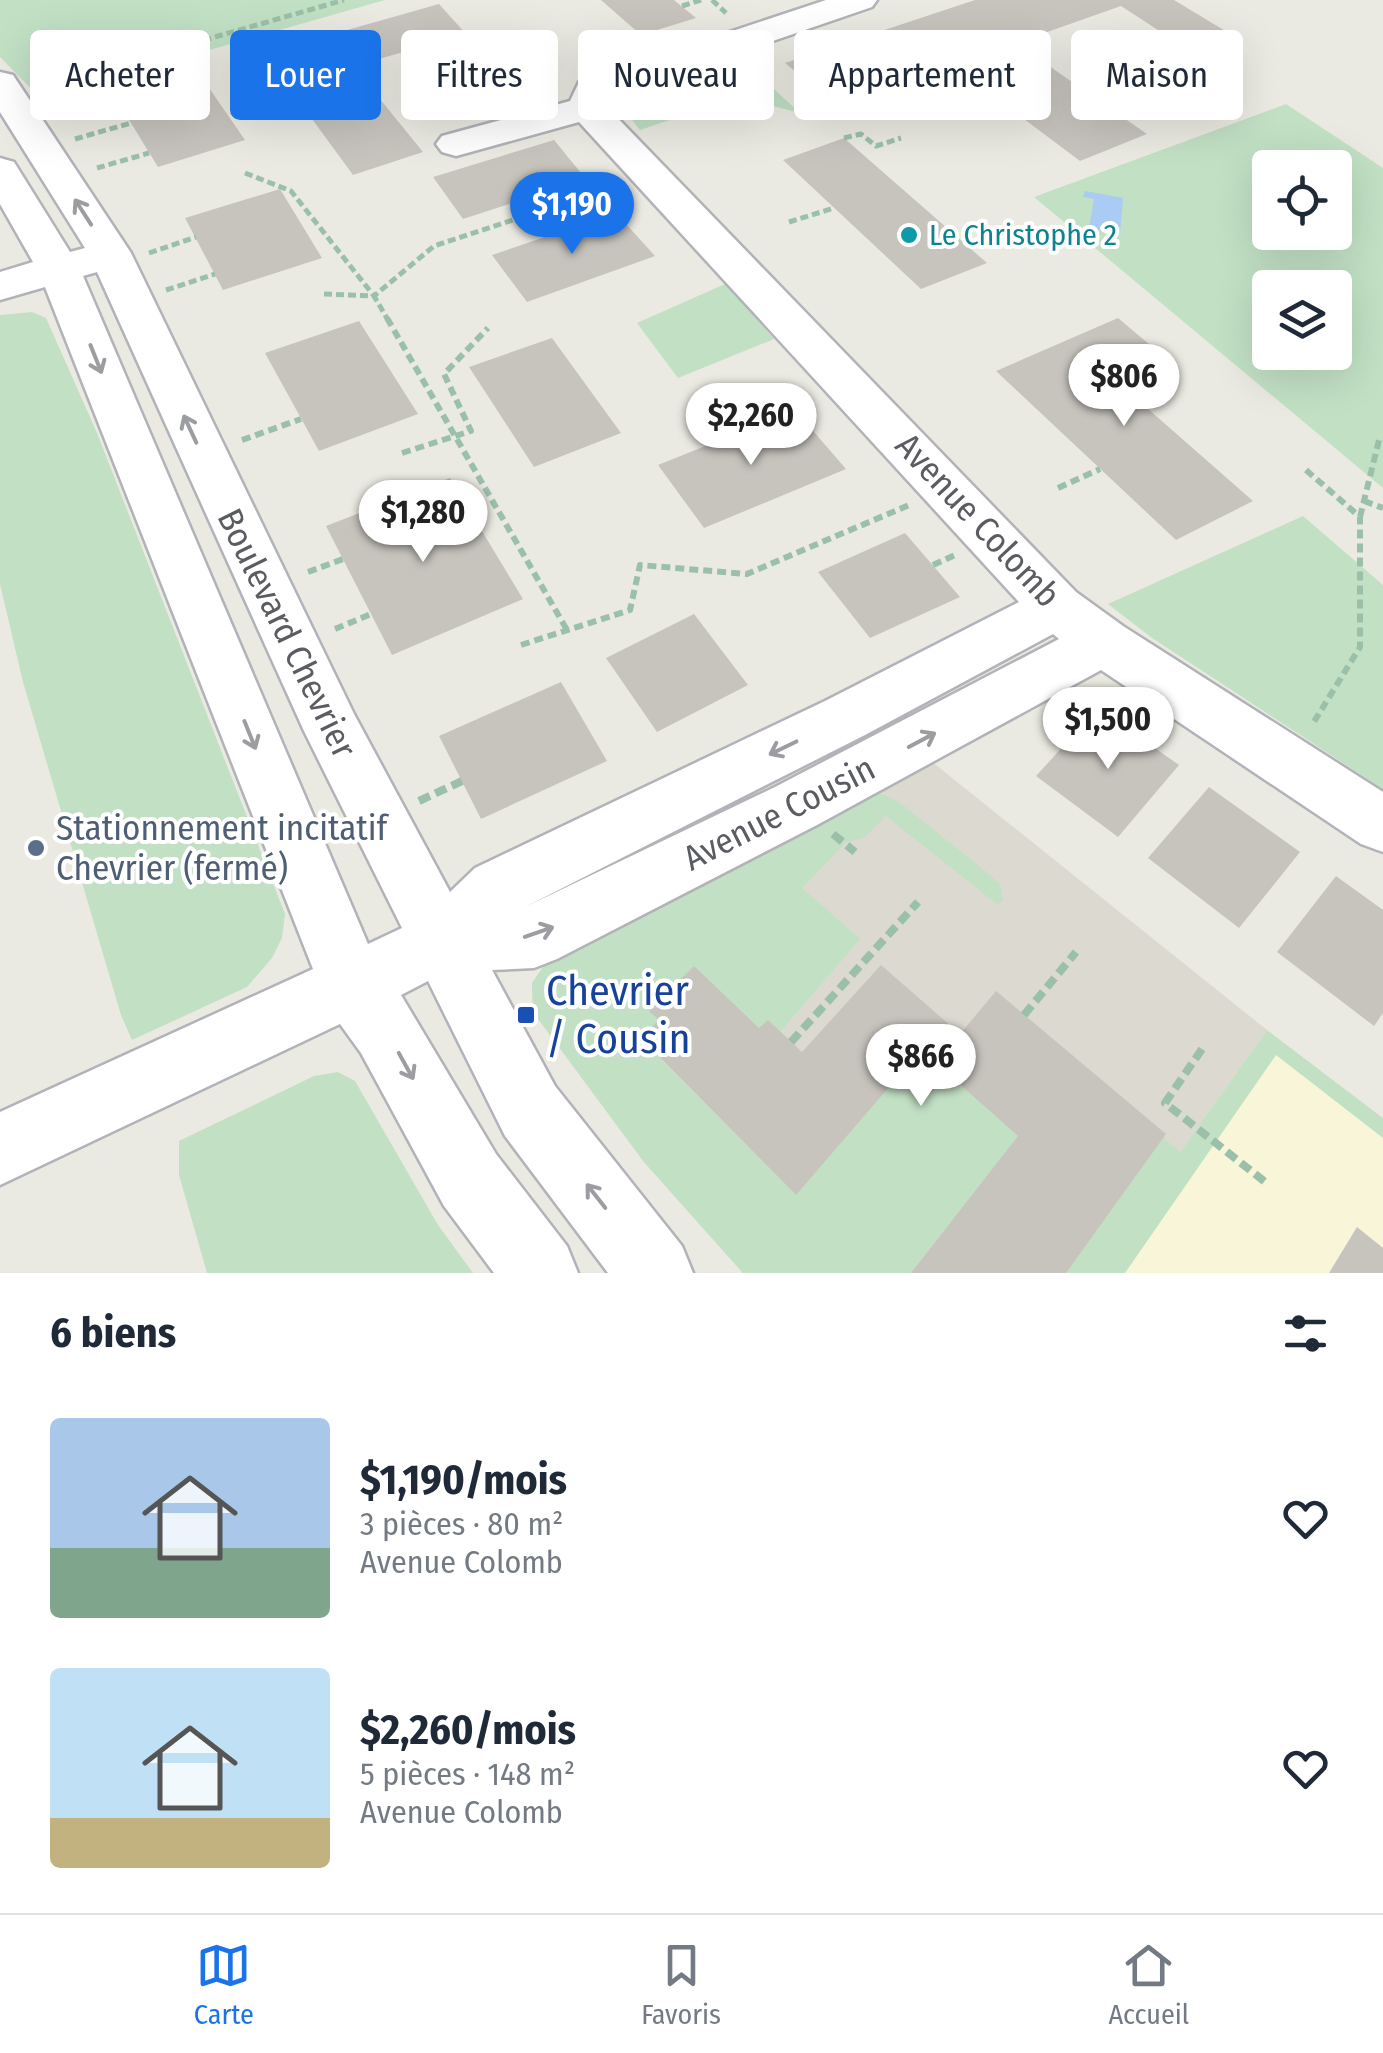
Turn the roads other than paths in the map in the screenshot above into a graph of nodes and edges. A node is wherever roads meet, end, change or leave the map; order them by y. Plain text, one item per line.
1 (860, 0) edge
2 (771, 30) edge
3 (578, 110) edge
4 (25, 118) edge
5 (599, 120) edge
6 (456, 144) dead end
7 (0, 170) edge
8 (106, 258) junction
9 (0, 286) edge
10 (1056, 606) junction
11 (1103, 642) junction
12 (1383, 825) edge
13 (442, 942) junction
14 (352, 984) junction
15 (0, 1149) edge
16 (540, 1273) edge
17 (655, 1273) edge

1 - 2 street
3 - 6 street
8 -> 4 street, Boulevard Chevrier
5 - 10 street, Avenue Colomb
7 - 8 street, Boulevard Chevrier
8 - 9 street
13 -> 8 street, Boulevard Chevrier
8 -> 14 street, Boulevard Chevrier
10 - 11 street, Avenue Colomb
10 -> 13 street, Avenue Cousin
11 - 12 street, Avenue Colomb
13 -> 11 street, Avenue Cousin
13 - 14 street, Avenue Cousin
17 -> 13 street, Boulevard Chevrier
14 - 15 street, Avenue Cousin
14 -> 16 street, Boulevard Chevrier

